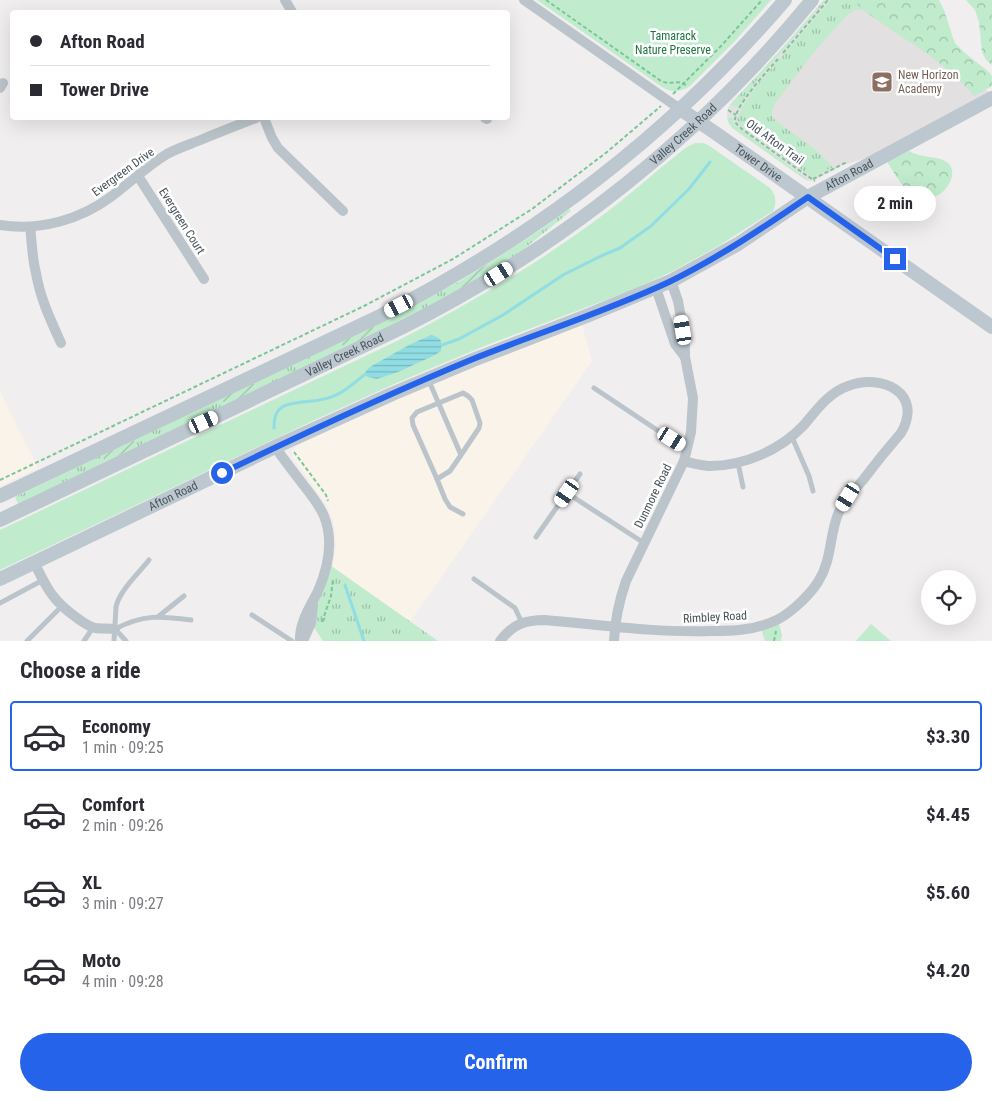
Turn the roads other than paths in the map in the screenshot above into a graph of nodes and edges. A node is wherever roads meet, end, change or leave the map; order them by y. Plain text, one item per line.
1 (524, 0) edge
2 (784, 0) edge
3 (812, 0) edge
4 (992, 98) edge
5 (680, 110) junction
6 (251, 120) edge
7 (265, 120) edge
8 (698, 121) junction
9 (138, 176) junction
10 (808, 197) junction
11 (343, 211) dead end
12 (0, 225) edge
13 (30, 227) junction
14 (204, 279) dead end
15 (671, 281) junction
16 (656, 288) junction
17 (992, 327) edge
18 (61, 343) dead end
19 (685, 357) junction
20 (428, 378) junction
21 (594, 388) dead end
22 (438, 402) junction
23 (792, 437) junction
24 (275, 447) junction
25 (687, 450) junction
26 (461, 454) junction
27 (684, 461) junction
28 (738, 462) junction
29 (580, 474) dead end
30 (437, 479) junction
31 (743, 487) dead end
32 (813, 491) dead end
33 (567, 493) junction
34 (0, 496) edge
35 (463, 514) dead end
36 (0, 520) edge
37 (536, 537) dead end
38 (644, 543) junction
39 (149, 560) dead end
40 (34, 562) junction
41 (0, 579) edge
42 (474, 579) dead end
43 (42, 580) junction
44 (184, 596) dead end
45 (0, 603) edge
46 (62, 606) junction
47 (252, 615) dead end
48 (158, 616) junction
49 (191, 620) dead end
50 (522, 623) junction
51 (615, 626) junction
52 (92, 627) junction
53 (115, 628) junction
54 (27, 641) edge
55 (84, 641) edge
56 (114, 641) edge
57 (126, 641) edge
58 (292, 641) edge
59 (301, 641) edge
60 (500, 641) edge
61 (614, 641) edge

1 - 5 street, Tower Drive
2 - 5 main road, Valley Creek Road
3 - 8 main road, Valley Creek Road
4 - 10 main road, Afton Road
5 - 8 main road, Tower Drive
5 - 34 main road, Valley Creek Road
6 - 9 street, Evergreen Drive
7 - 11 street
8 - 10 main road, Tower Drive
8 - 36 main road, Valley Creek Road
9 - 13 street, Evergreen Drive
9 - 14 street, Evergreen Court
10 - 15 main road, Afton Road
10 - 17 main road, Tower Drive
12 - 13 street, Evergreen Drive
13 - 18 street
15 - 16 main road, Afton Road
15 - 19 street, Dunmore Road
16 - 19 street, Dunmore Road
16 - 20 main road, Afton Road
19 - 25 street, Dunmore Road
20 - 22 lane
20 - 24 main road, Afton Road
21 - 25 lane
22 - 26 lane
22 - 26 lane
22 - 30 lane
23 - 28 street, Rimbley Road
23 - 32 lane
23 - 51 street, Rimbley Road
24 - 40 main road, Afton Road
24 - 59 street
25 - 27 street, Dunmore Road
26 - 30 lane
27 - 28 street, Rimbley Road
27 - 38 street, Dunmore Road
28 - 31 lane
29 - 33 lane
30 - 35 lane
33 - 37 lane
33 - 38 lane
38 - 51 street, Dunmore Road
39 - 53 lane
40 - 41 main road, Afton Road
40 - 43 street
42 - 50 lane
43 - 45 lane
43 - 46 street
44 - 48 lane
46 - 52 street
46 - 54 lane
47 - 58 lane
48 - 49 lane
48 - 53 lane
50 - 51 street, Rimbley Road
50 - 60 street
51 - 61 street, Dunmore Road
52 - 53 street
52 - 55 lane
53 - 56 lane
53 - 57 lane

